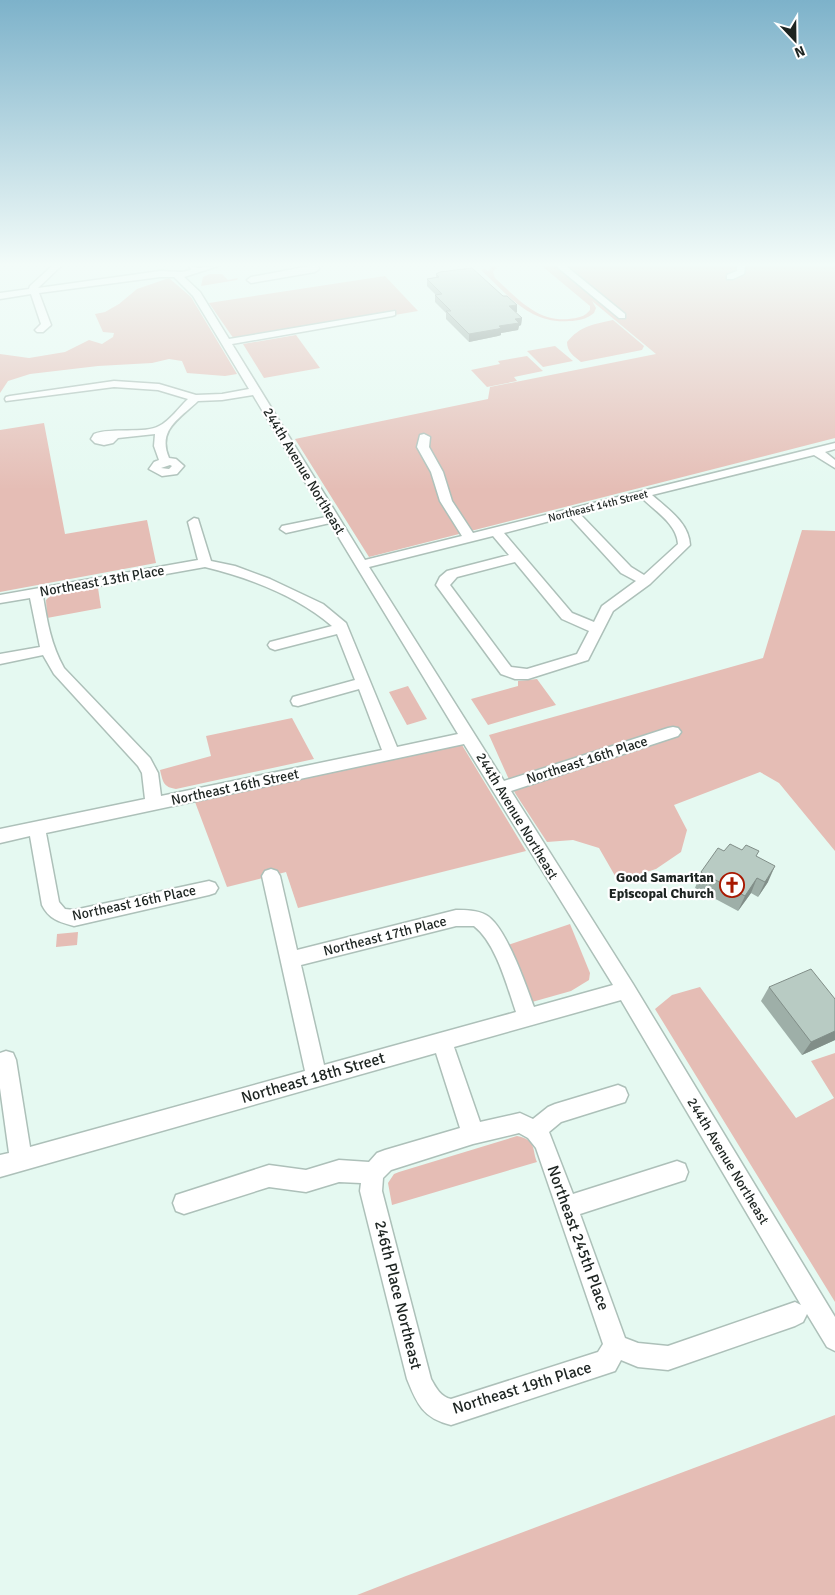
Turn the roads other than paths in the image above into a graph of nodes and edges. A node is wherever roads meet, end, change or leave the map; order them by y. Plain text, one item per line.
1 (235, 340) edge
2 (226, 342) joint
3 (255, 391) junction
4 (194, 398) junction
5 (10, 399) dead end
6 (162, 430) junction
7 (114, 435) dead end
8 (424, 438) dead end
9 (835, 446) edge
10 (816, 451) junction
11 (165, 461) dead end
12 (835, 465) edge
13 (644, 494) junction
14 (572, 512) junction
15 (333, 519) junction
16 (194, 522) dead end
17 (286, 529) dead end
18 (496, 531) junction
19 (470, 538) junction
20 (517, 557) junction
21 (205, 563) junction
22 (361, 565) junction
23 (644, 581) junction
24 (36, 593) junction
25 (0, 599) edge
26 (342, 628) junction
27 (597, 628) junction
28 (275, 646) dead end
29 (46, 650) junction
30 (0, 659) edge
31 (364, 682) junction
32 (298, 701) dead end
33 (673, 732) dead end
34 (469, 737) junction
35 (392, 754) junction
36 (501, 788) junction
37 (154, 804) junction
38 (37, 828) junction
39 (0, 836) edge
40 (271, 876) dead end
41 (209, 888) dead end
42 (290, 960) junction
43 (626, 990) junction
44 (528, 1017) junction
45 (442, 1041) junction
46 (6, 1060) dead end
47 (317, 1076) junction
48 (618, 1095) dead end
49 (535, 1132) junction
50 (474, 1134) junction
51 (21, 1160) junction
52 (0, 1166) edge
53 (677, 1172) dead end
54 (373, 1173) junction
55 (184, 1203) dead end
56 (566, 1207) junction
57 (796, 1314) dead end
58 (835, 1339) edge
59 (616, 1346) junction
60 (441, 1411) joint

1 - 2 street
2 - 3 street, 244th Avenue Northeast
3 - 4 street
3 - 15 street, 244th Avenue Northeast
4 - 5 street
4 - 6 street
6 - 7 street
6 - 11 street
8 - 19 street
9 - 10 street, Northeast 14th Street
10 - 12 street
10 - 13 street, Northeast 14th Street
13 - 14 street, Northeast 14th Street
13 - 23 street
14 - 18 street, Northeast 14th Street
14 - 23 street
15 - 17 street
15 - 22 street, 244th Avenue Northeast
16 - 21 street
18 - 19 street, Northeast 14th Street
18 - 20 street
19 - 22 street, Northeast 14th Street
20 - 27 street
20 - 27 street
21 - 24 street, Northeast 13th Place
21 - 26 street
22 - 34 street, 244th Avenue Northeast
23 - 27 street
24 - 25 street, Northeast 13th Place
24 - 29 street
26 - 28 street
26 - 31 street
29 - 30 street
29 - 37 street
31 - 32 street
31 - 35 street
33 - 36 street, Northeast 16th Place
34 - 35 street, Northeast 16th Street
34 - 36 street, 244th Avenue Northeast
35 - 37 street, Northeast 16th Street
36 - 43 street, 244th Avenue Northeast
37 - 38 street, Northeast 16th Street
38 - 39 street, Northeast 16th Street
38 - 41 street, Northeast 16th Place
40 - 42 street
42 - 44 street, Northeast 17th Place
42 - 47 street
43 - 44 street, Northeast 18th Street
43 - 58 street, 244th Avenue Northeast
44 - 45 street, Northeast 18th Street
45 - 47 street, Northeast 18th Street
45 - 50 street
46 - 51 street
47 - 51 street, Northeast 18th Street
48 - 49 street
49 - 50 street
49 - 56 street, Northeast 245th Place
50 - 54 street
51 - 52 street, Northeast 18th Street
53 - 56 street
54 - 55 street
54 - 60 street, 246th Place Northeast
56 - 59 street, Northeast 245th Place
57 - 59 street
59 - 60 street, Northeast 19th Place

